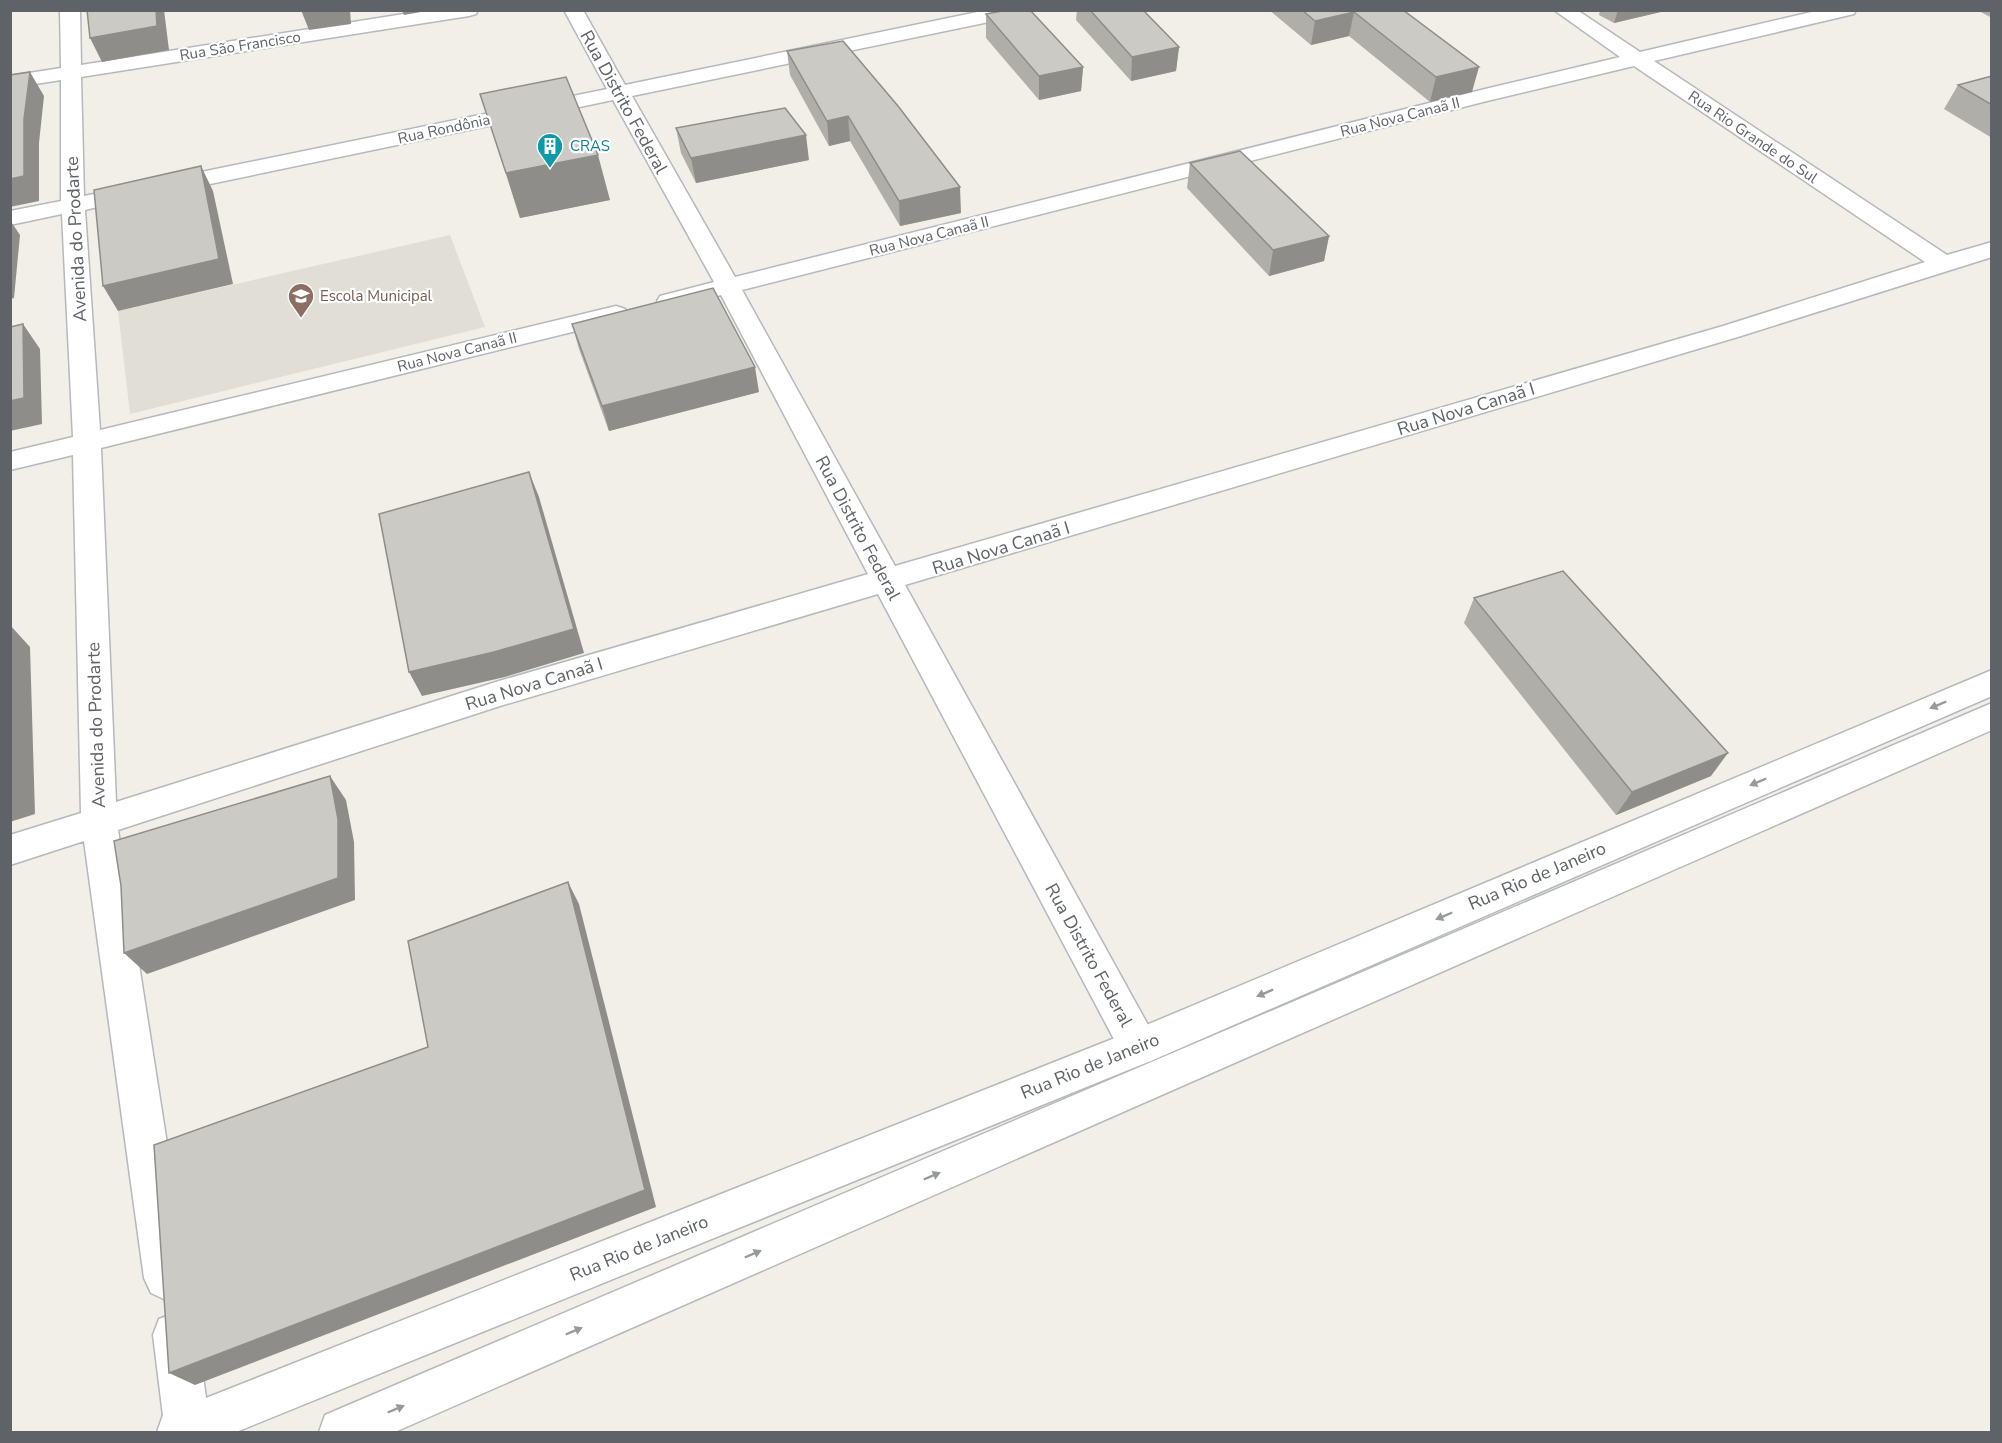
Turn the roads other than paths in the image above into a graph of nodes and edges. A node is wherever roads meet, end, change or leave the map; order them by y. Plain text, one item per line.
1 (70, 10) edge
2 (469, 10) edge
3 (573, 10) edge
4 (1018, 10) edge
5 (1563, 10) edge
6 (1847, 10) edge
7 (1638, 59) junction
8 (70, 72) junction
9 (10, 82) edge
10 (618, 93) junction
11 (143, 191) edge
12 (120, 195) edge
13 (73, 205) junction
14 (10, 218) edge
15 (1992, 249) edge
16 (1944, 264) junction
17 (728, 286) junction
18 (87, 442) junction
19 (10, 461) edge
20 (886, 582) junction
21 (1992, 682) edge
22 (1992, 716) edge
23 (99, 821) junction
24 (10, 850) edge
25 (1139, 1047) junction
26 (186, 1431) edge
27 (342, 1432) edge

1 - 8 street, Avenida do Prodarte
2 - 8 street, Rua São Francisco
3 - 10 street, Rua Distrito Federal
4 - 10 street, Rua Rondônia
5 - 7 street, Rua Rio Grande do Sul
6 - 7 street, Rua Nova Canaã II
7 - 16 street, Rua Rio Grande do Sul
7 - 17 street, Rua Nova Canaã II
8 - 9 street, Rua São Francisco
8 - 13 street, Avenida do Prodarte
10 - 11 street, Rua Rondônia
10 - 17 street, Rua Distrito Federal
12 - 13 street
13 - 14 street
13 - 18 street, Avenida do Prodarte
15 - 16 street, Rua Nova Canaã I
16 - 20 street, Rua Nova Canaã I
17 - 18 street, Rua Nova Canaã II
17 - 20 street, Rua Distrito Federal
18 - 19 street, Rua Nova Canaã II
18 - 23 street, Avenida do Prodarte
20 - 23 street, Rua Nova Canaã I
20 - 25 street, Rua Distrito Federal
21 -> 25 street, Rua Rio de Janeiro
27 -> 22 street, Rua Rio de Janeiro
23 - 24 street, Rua Nova Canaã I
23 - 26 street, Avenida do Prodarte
25 - 26 street, Rua Rio de Janeiro

